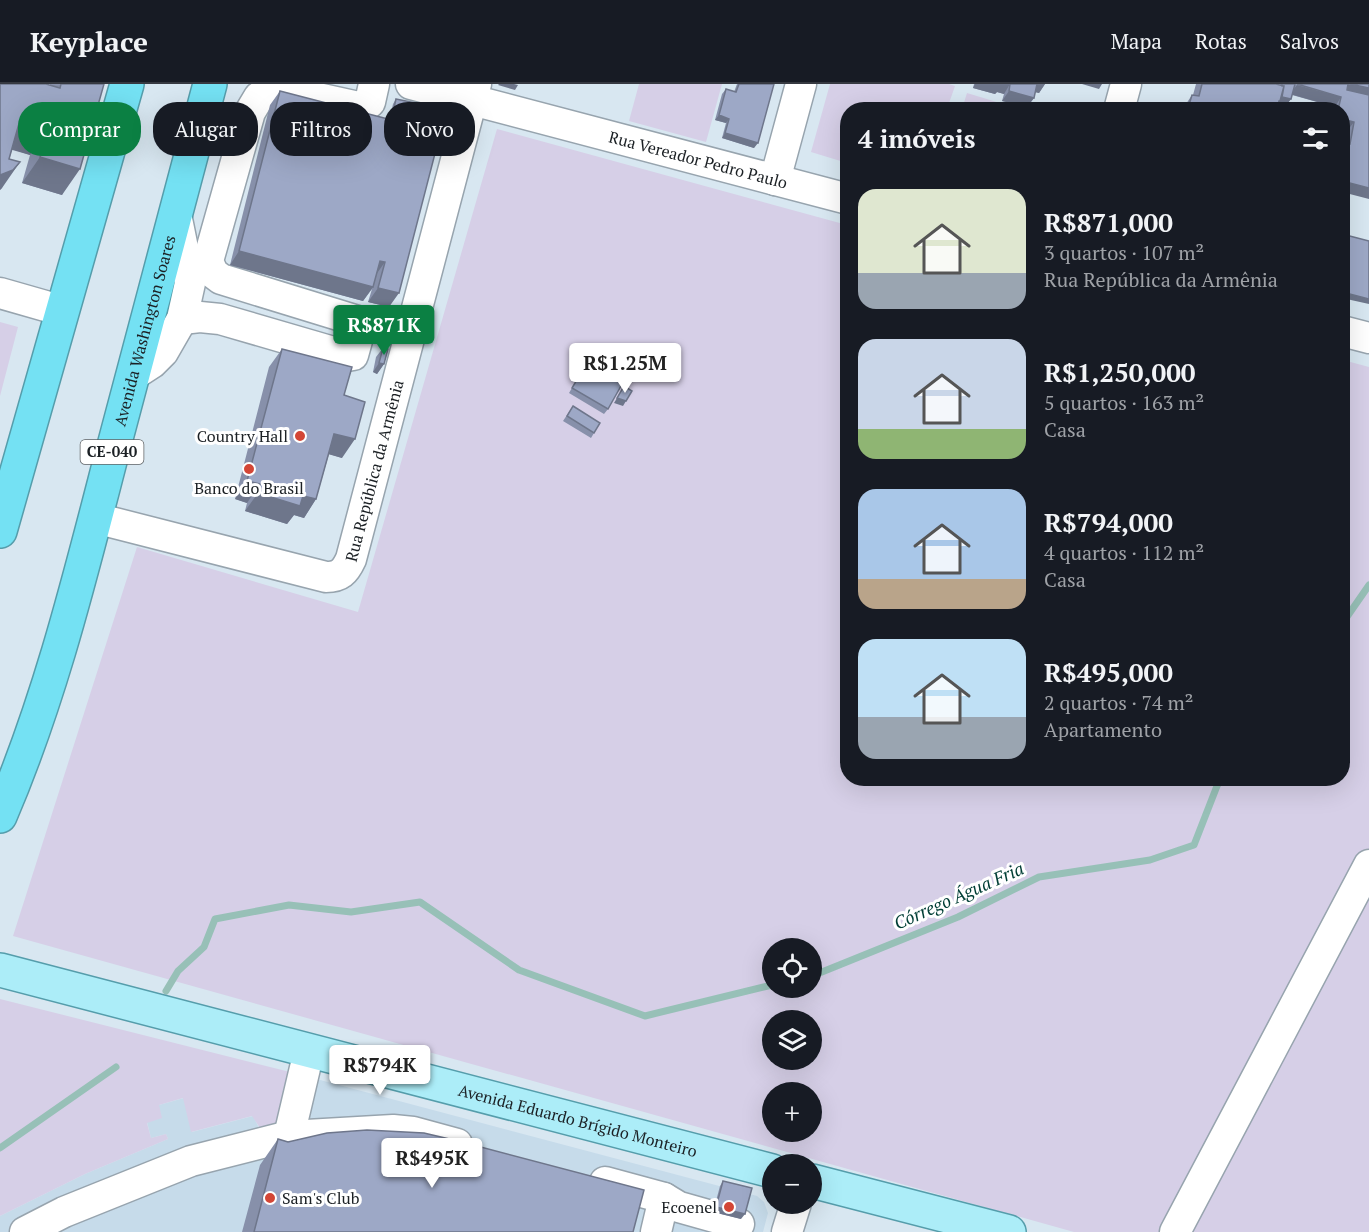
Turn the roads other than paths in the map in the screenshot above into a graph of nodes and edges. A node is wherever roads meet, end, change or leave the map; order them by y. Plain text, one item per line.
1 (127, 84) edge
2 (210, 84) edge
3 (374, 84) edge
4 (411, 84) edge
5 (801, 84) edge
6 (1126, 84) edge
7 (474, 92) edge
8 (1121, 102) edge
9 (775, 180) junction
10 (840, 197) edge
11 (176, 214) junction
12 (190, 283) junction
13 (0, 293) edge
14 (225, 303) dead end
15 (63, 311) junction
16 (182, 320) junction
17 (1350, 333) edge
18 (1369, 338) edge
19 (132, 376) junction
20 (95, 518) junction
21 (0, 531) edge
22 (0, 816) edge
23 (1369, 865) edge
24 (0, 970) edge
25 (309, 1051) junction
26 (290, 1136) junction
27 (482, 1150) edge
28 (762, 1168) edge
29 (573, 1174) edge
30 (822, 1184) edge
31 (664, 1198) junction
32 (793, 1214) edge
33 (739, 1224) dead end
34 (25, 1232) edge
35 (656, 1232) edge
36 (787, 1232) edge
37 (1009, 1232) edge
38 (1175, 1232) edge

1 - 15 highway
2 - 11 highway, Avenida Washington Soares / CE-040
3 - 16 street
4 - 7 street, Rua Vereador Pedro Paulo
5 - 9 street
6 - 8 street
7 - 9 street, Rua Vereador Pedro Paulo
7 - 20 street, Rua República da Armênia
9 - 10 street, Rua Vereador Pedro Paulo
11 - 12 street
11 - 19 highway, Avenida Washington Soares / CE-040
12 - 14 street
12 - 16 street
13 - 15 street
15 - 21 highway
16 - 19 street
17 - 18 street
19 - 20 highway, Avenida Washington Soares / CE-040
20 - 22 highway, Avenida Washington Soares / CE-040
23 - 38 street
24 - 25 main road, Avenida Eduardo Brígido Monteiro
25 - 26 street
25 - 28 main road, Avenida Eduardo Brígido Monteiro
26 - 27 street
26 - 34 street
29 - 31 street
30 - 37 main road
31 - 33 street
31 - 35 street
32 - 36 street

